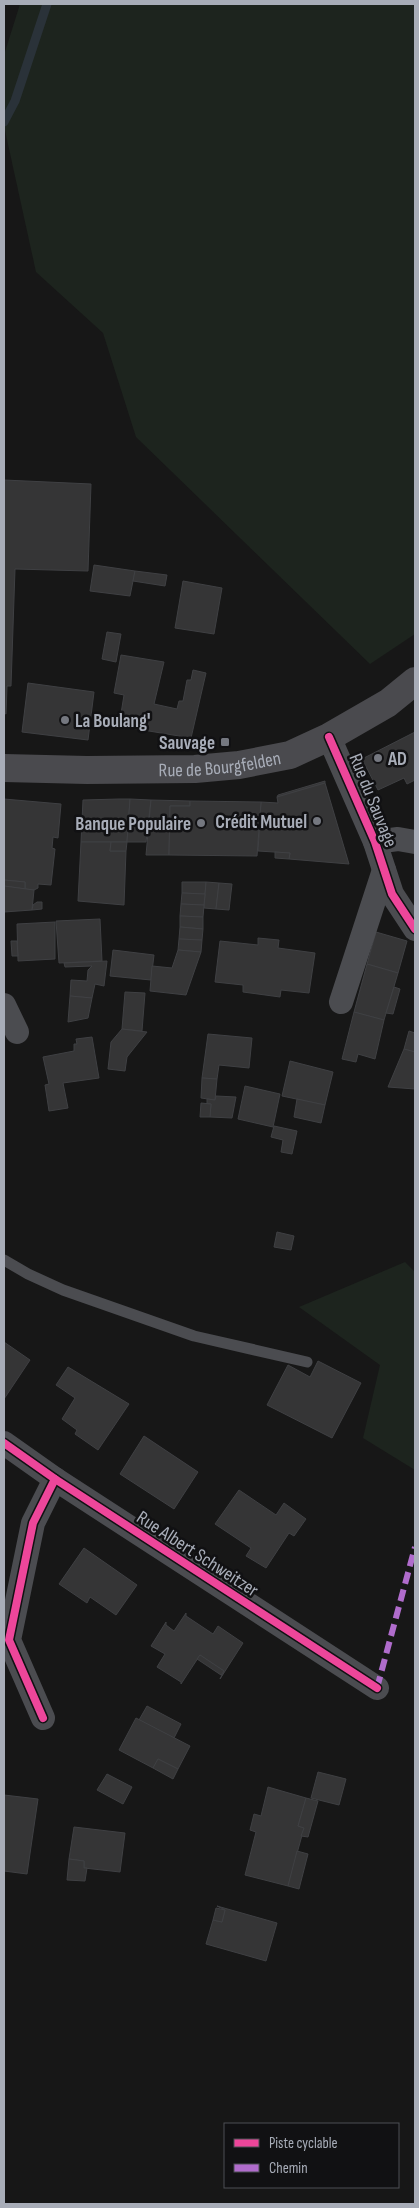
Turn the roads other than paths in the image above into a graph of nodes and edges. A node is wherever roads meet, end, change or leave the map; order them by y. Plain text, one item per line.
1 (415, 681) edge
2 (330, 737) junction
3 (4, 768) edge
4 (375, 842) junction
5 (415, 842) edge
6 (384, 870) junction
7 (415, 929) edge
8 (341, 1002) dead end
9 (4, 1005) edge
10 (17, 1032) dead end
11 (4, 1260) edge
12 (307, 1362) dead end
13 (4, 1442) edge
14 (55, 1479) junction
15 (377, 1688) dead end
16 (43, 1718) dead end

1 - 2 main road, Rue de Bourgfelden
2 - 3 main road, Rue de Bourgfelden
2 - 4 street, Rue du Sauvage
4 - 5 street
4 - 6 street, Rue du Sauvage
6 - 7 street, Rue du Sauvage
6 - 8 street
9 - 10 street
11 - 12 lane
13 - 14 street, Rue Albert Schweitzer
14 - 15 street, Rue Albert Schweitzer
14 - 16 street

